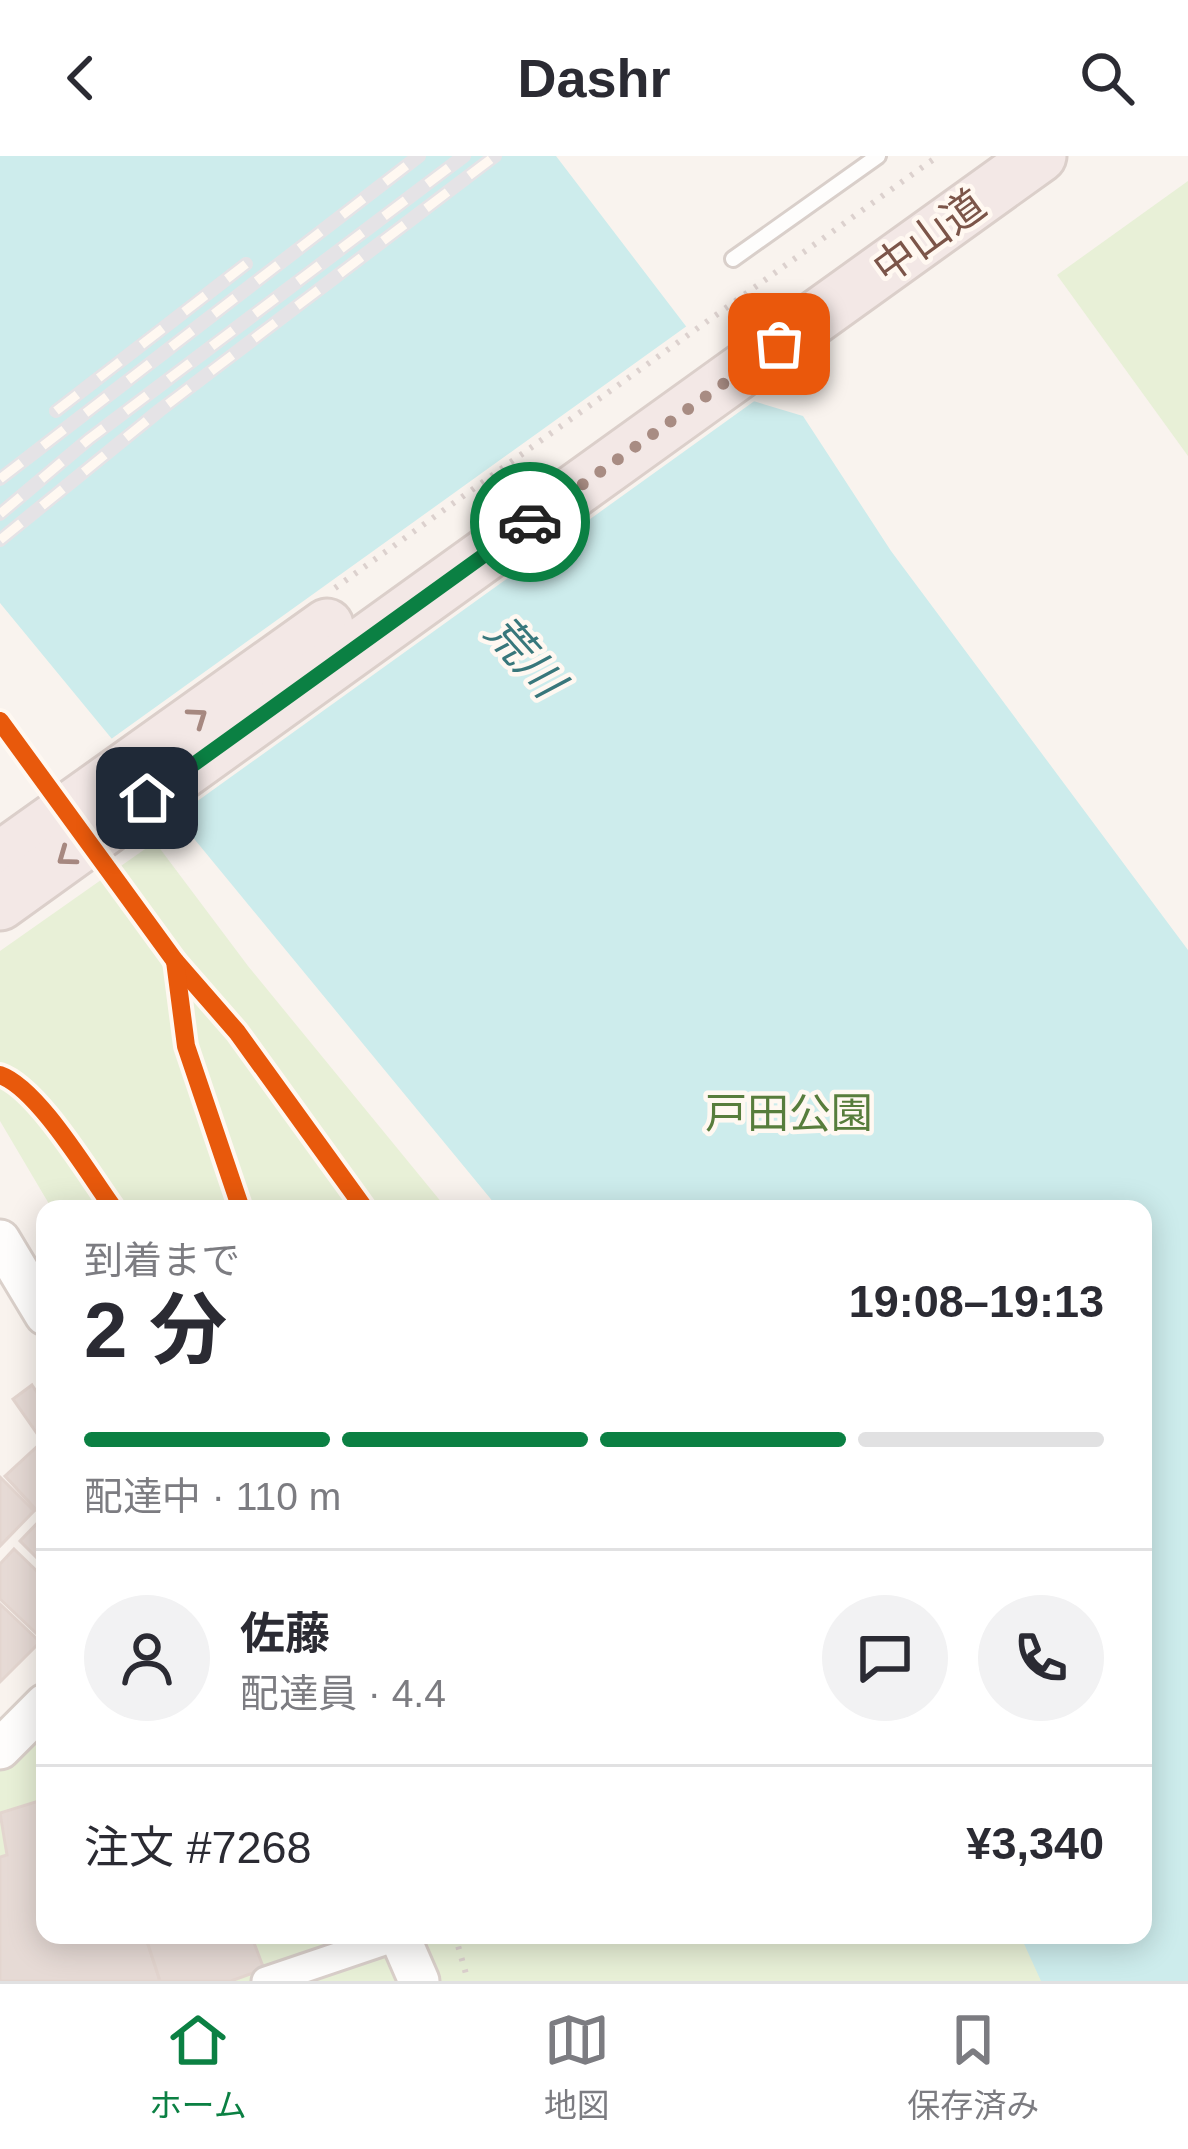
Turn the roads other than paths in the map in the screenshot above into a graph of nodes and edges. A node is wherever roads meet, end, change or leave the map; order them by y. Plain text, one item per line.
1 (878, 156) edge
2 (982, 156) edge
3 (1040, 156) edge
4 (733, 259) dead end
5 (0, 859) edge
6 (0, 904) edge
7 (0, 1240) edge
8 (36, 1300) edge
9 (36, 1713) edge
10 (0, 1749) edge
11 (375, 1944) edge
12 (403, 1944) edge
13 (266, 1981) edge
14 (419, 1981) edge

1 - 4 lane
5 -> 2 highway, 中山道
3 -> 6 highway, 中山道
7 - 8 street
9 - 10 street
11 - 13 street
12 - 14 street

